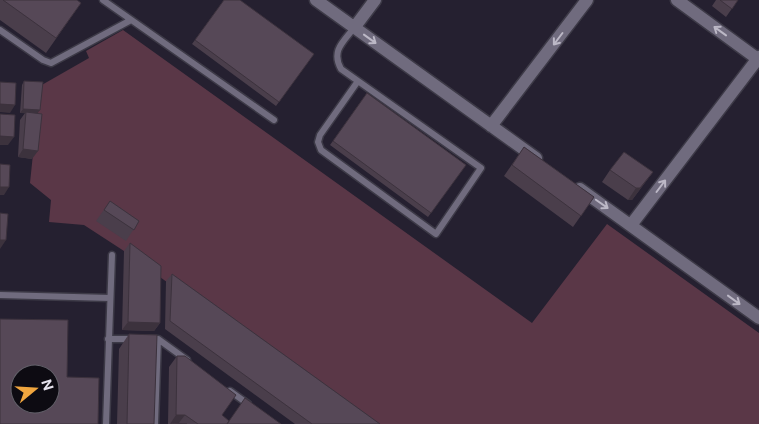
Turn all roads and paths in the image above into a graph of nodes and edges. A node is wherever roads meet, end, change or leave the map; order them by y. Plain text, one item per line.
1 (103, 0) edge
2 (316, 0) edge
3 (375, 0) edge
4 (587, 0) edge
5 (677, 0) edge
6 (131, 20) junction
7 (354, 28) junction
8 (0, 30) edge
9 (759, 59) edge
10 (358, 81) junction
11 (274, 120) dead end
12 (491, 126) junction
13 (546, 165) edge
14 (569, 181) edge
15 (631, 225) junction
16 (112, 255) dead end
17 (0, 294) edge
18 (110, 298) junction
19 (759, 318) edge
20 (108, 339) junction
21 (158, 339) junction
22 (189, 362) edge
23 (221, 384) edge
24 (252, 407) edge
25 (106, 424) edge
26 (155, 424) edge

1 - 6 lane
2 - 7 street
3 - 7 street
4 -> 12 street
9 -> 5 street
6 - 8 lane
6 - 11 lane
7 - 10 lane
7 -> 12 street
15 -> 9 street
10 - 10 lane
12 - 13 street
14 -> 15 street
15 -> 19 street
16 - 18 lane
17 - 18 lane
18 - 20 lane
20 - 21 lane
20 - 25 lane
21 - 22 lane
21 - 26 lane
23 - 24 lane

